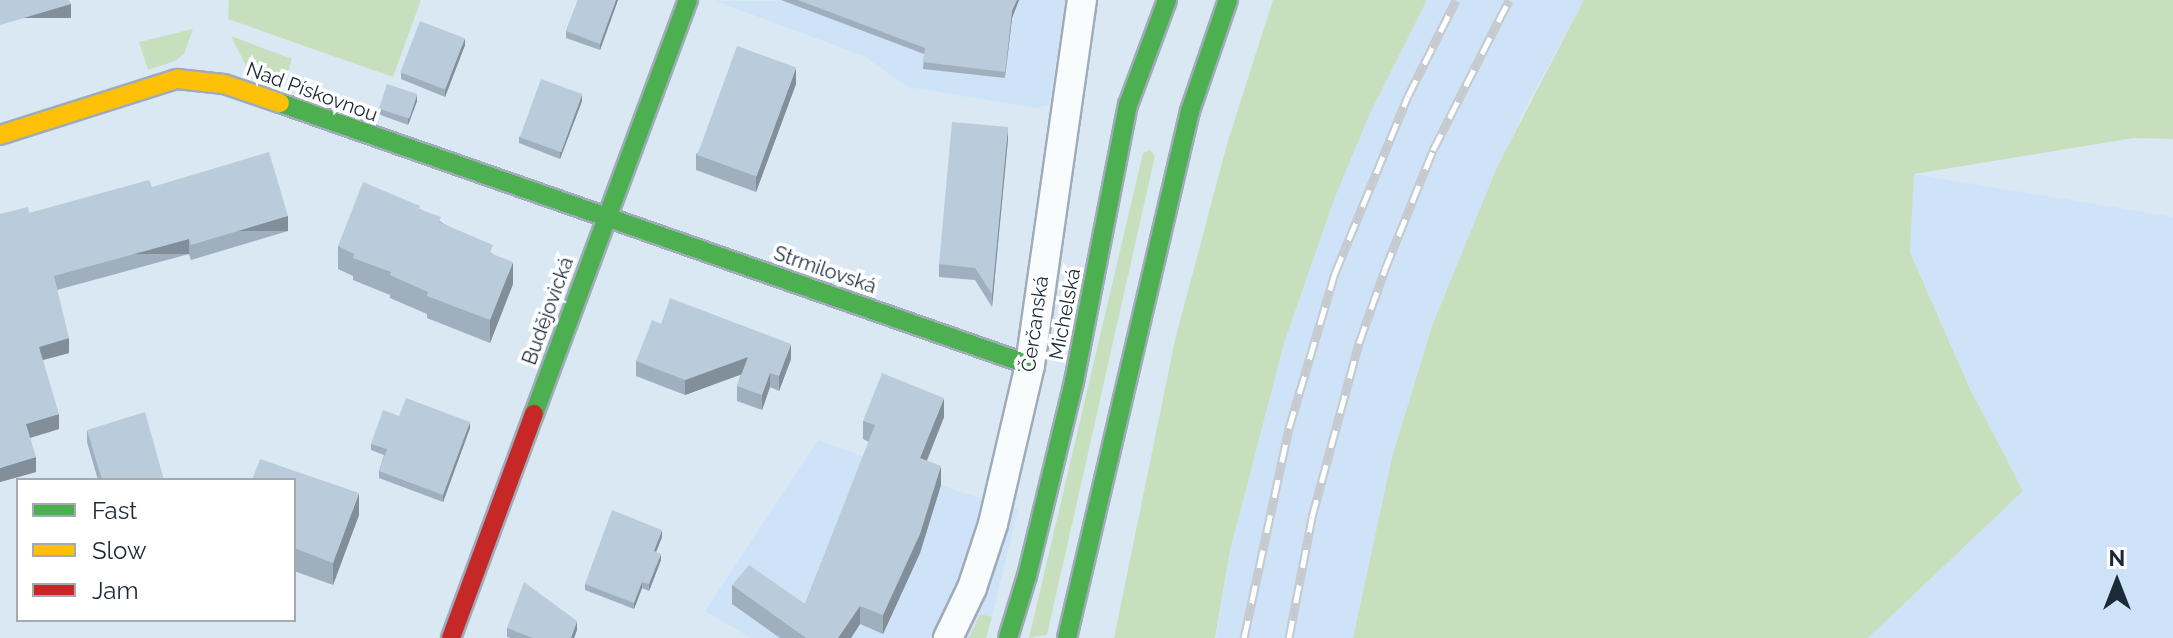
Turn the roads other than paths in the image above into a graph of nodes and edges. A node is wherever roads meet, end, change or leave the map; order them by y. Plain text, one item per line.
1 (688, 0) edge
2 (1082, 0) edge
3 (1167, 0) edge
4 (1228, 0) edge
5 (0, 135) edge
6 (605, 217) junction
7 (1030, 365) junction
8 (451, 638) edge
9 (948, 638) edge
10 (1008, 638) edge
11 (1067, 638) edge

1 - 6 street, Budějovická
2 - 7 street, Čerčanská
3 - 10 street, Michelská
4 - 11 street
5 - 6 street, Nad Pískovnou
6 - 7 street, Strmilovská
6 - 8 street, Budějovická
7 - 9 street, Čerčanská

